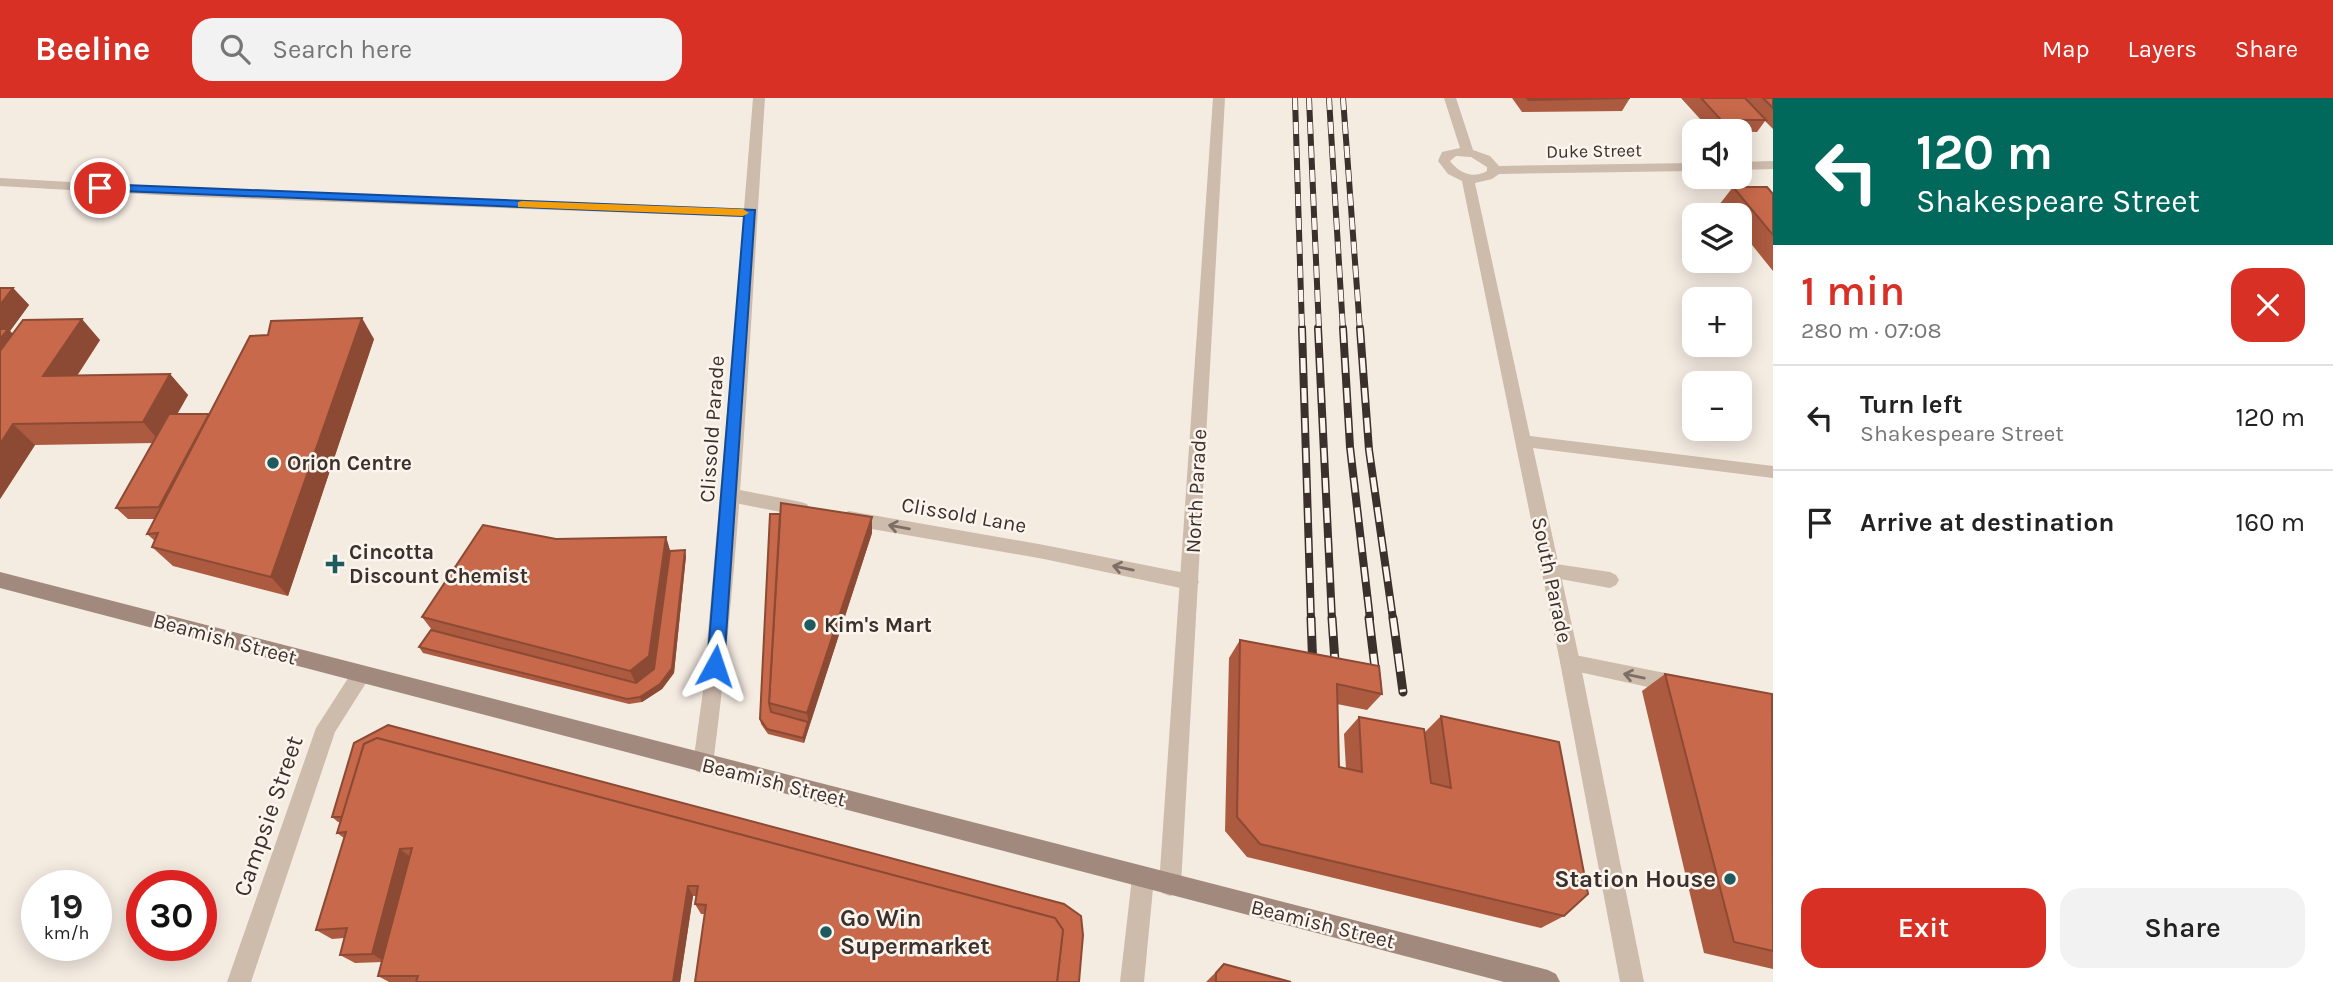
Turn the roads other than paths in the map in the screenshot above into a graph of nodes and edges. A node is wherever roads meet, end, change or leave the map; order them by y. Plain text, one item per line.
1 (760, 98) edge
2 (1219, 98) edge
3 (1450, 98) edge
4 (1466, 152) junction
5 (1773, 165) edge
6 (1752, 166) edge
7 (1682, 167) edge
8 (1493, 170) junction
9 (1468, 178) junction
10 (0, 182) edge
11 (751, 213) junction
12 (1524, 440) junction
13 (1773, 472) edge
14 (730, 495) junction
15 (1549, 570) junction
16 (0, 580) edge
17 (1609, 580) dead end
18 (1190, 582) junction
19 (1570, 662) junction
20 (361, 676) junction
21 (1697, 689) edge
22 (703, 764) junction
23 (1143, 878) junction
24 (1170, 885) junction
25 (239, 982) edge
26 (1132, 982) edge
27 (1548, 982) edge
28 (1632, 982) edge

1 - 11 street, Clissold Parade
2 - 18 street, North Parade
3 - 4 street
4 - 8 street
4 - 9 street
5 - 6 street
7 - 8 street, Duke Street
8 - 9 street, Duke Street
9 - 12 street, South Parade
10 - 11 street
11 - 14 street, Clissold Parade
12 - 13 street
12 - 15 street, South Parade
18 -> 14 street, Clissold Lane
14 - 22 street, Clissold Parade
15 - 17 street
15 - 19 street, South Parade
16 - 20 main road, Beamish Street
18 - 24 street, North Parade
21 -> 19 street
19 - 28 street, South Parade
20 - 22 main road, Beamish Street
20 - 25 street, Campsie Street
22 - 23 main road, Beamish Street
23 - 24 main road, Beamish Street
23 - 26 street
24 - 27 main road, Beamish Street

